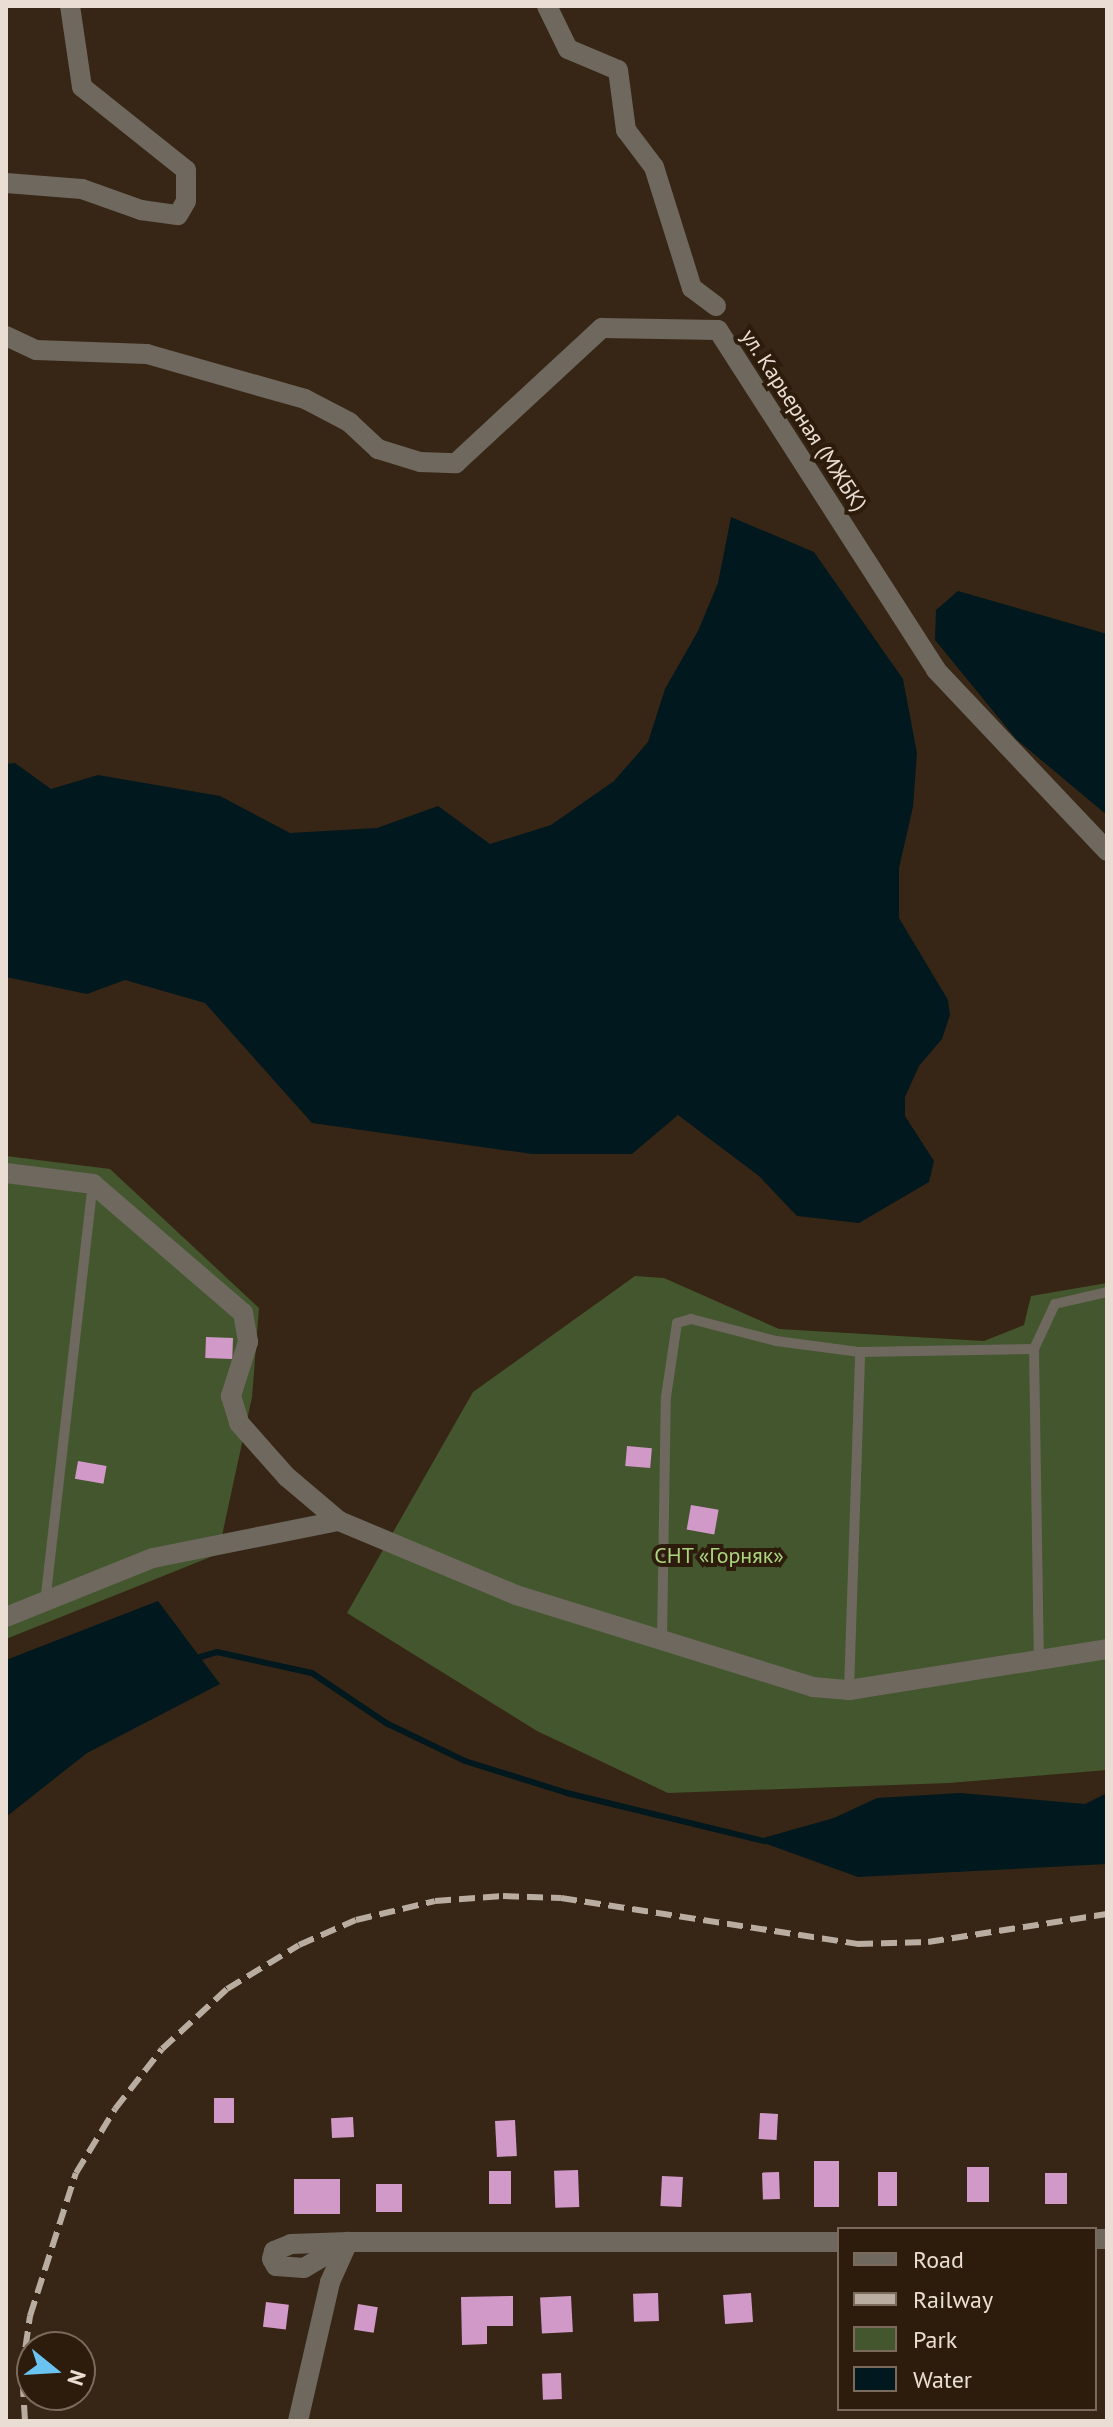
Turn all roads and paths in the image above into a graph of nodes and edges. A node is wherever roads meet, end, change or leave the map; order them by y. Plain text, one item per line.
1 (70, 6) edge
2 (547, 6) edge
3 (6, 183) edge
4 (716, 306) dead end
5 (6, 336) edge
6 (1107, 851) edge
7 (6, 1173) edge
8 (93, 1184) junction
9 (1107, 1292) edge
10 (1034, 1349) junction
11 (860, 1352) junction
12 (339, 1521) junction
13 (45, 1603) junction
14 (6, 1617) edge
15 (662, 1640) junction
16 (1107, 1649) edge
17 (1039, 1658) junction
18 (849, 1690) junction
19 (837, 2242) edge
20 (298, 2421) edge

1 - 3 street
2 - 4 street
5 - 6 street, ул. Карьерная (МЖБК)
7 - 8 street
8 - 12 street
8 - 13 lane
9 - 10 lane
10 - 11 lane
10 - 17 lane
11 - 15 lane
11 - 18 lane
12 - 13 street
12 - 15 street
13 - 14 street
15 - 18 street
16 - 17 street
17 - 18 street
19 - 20 street

